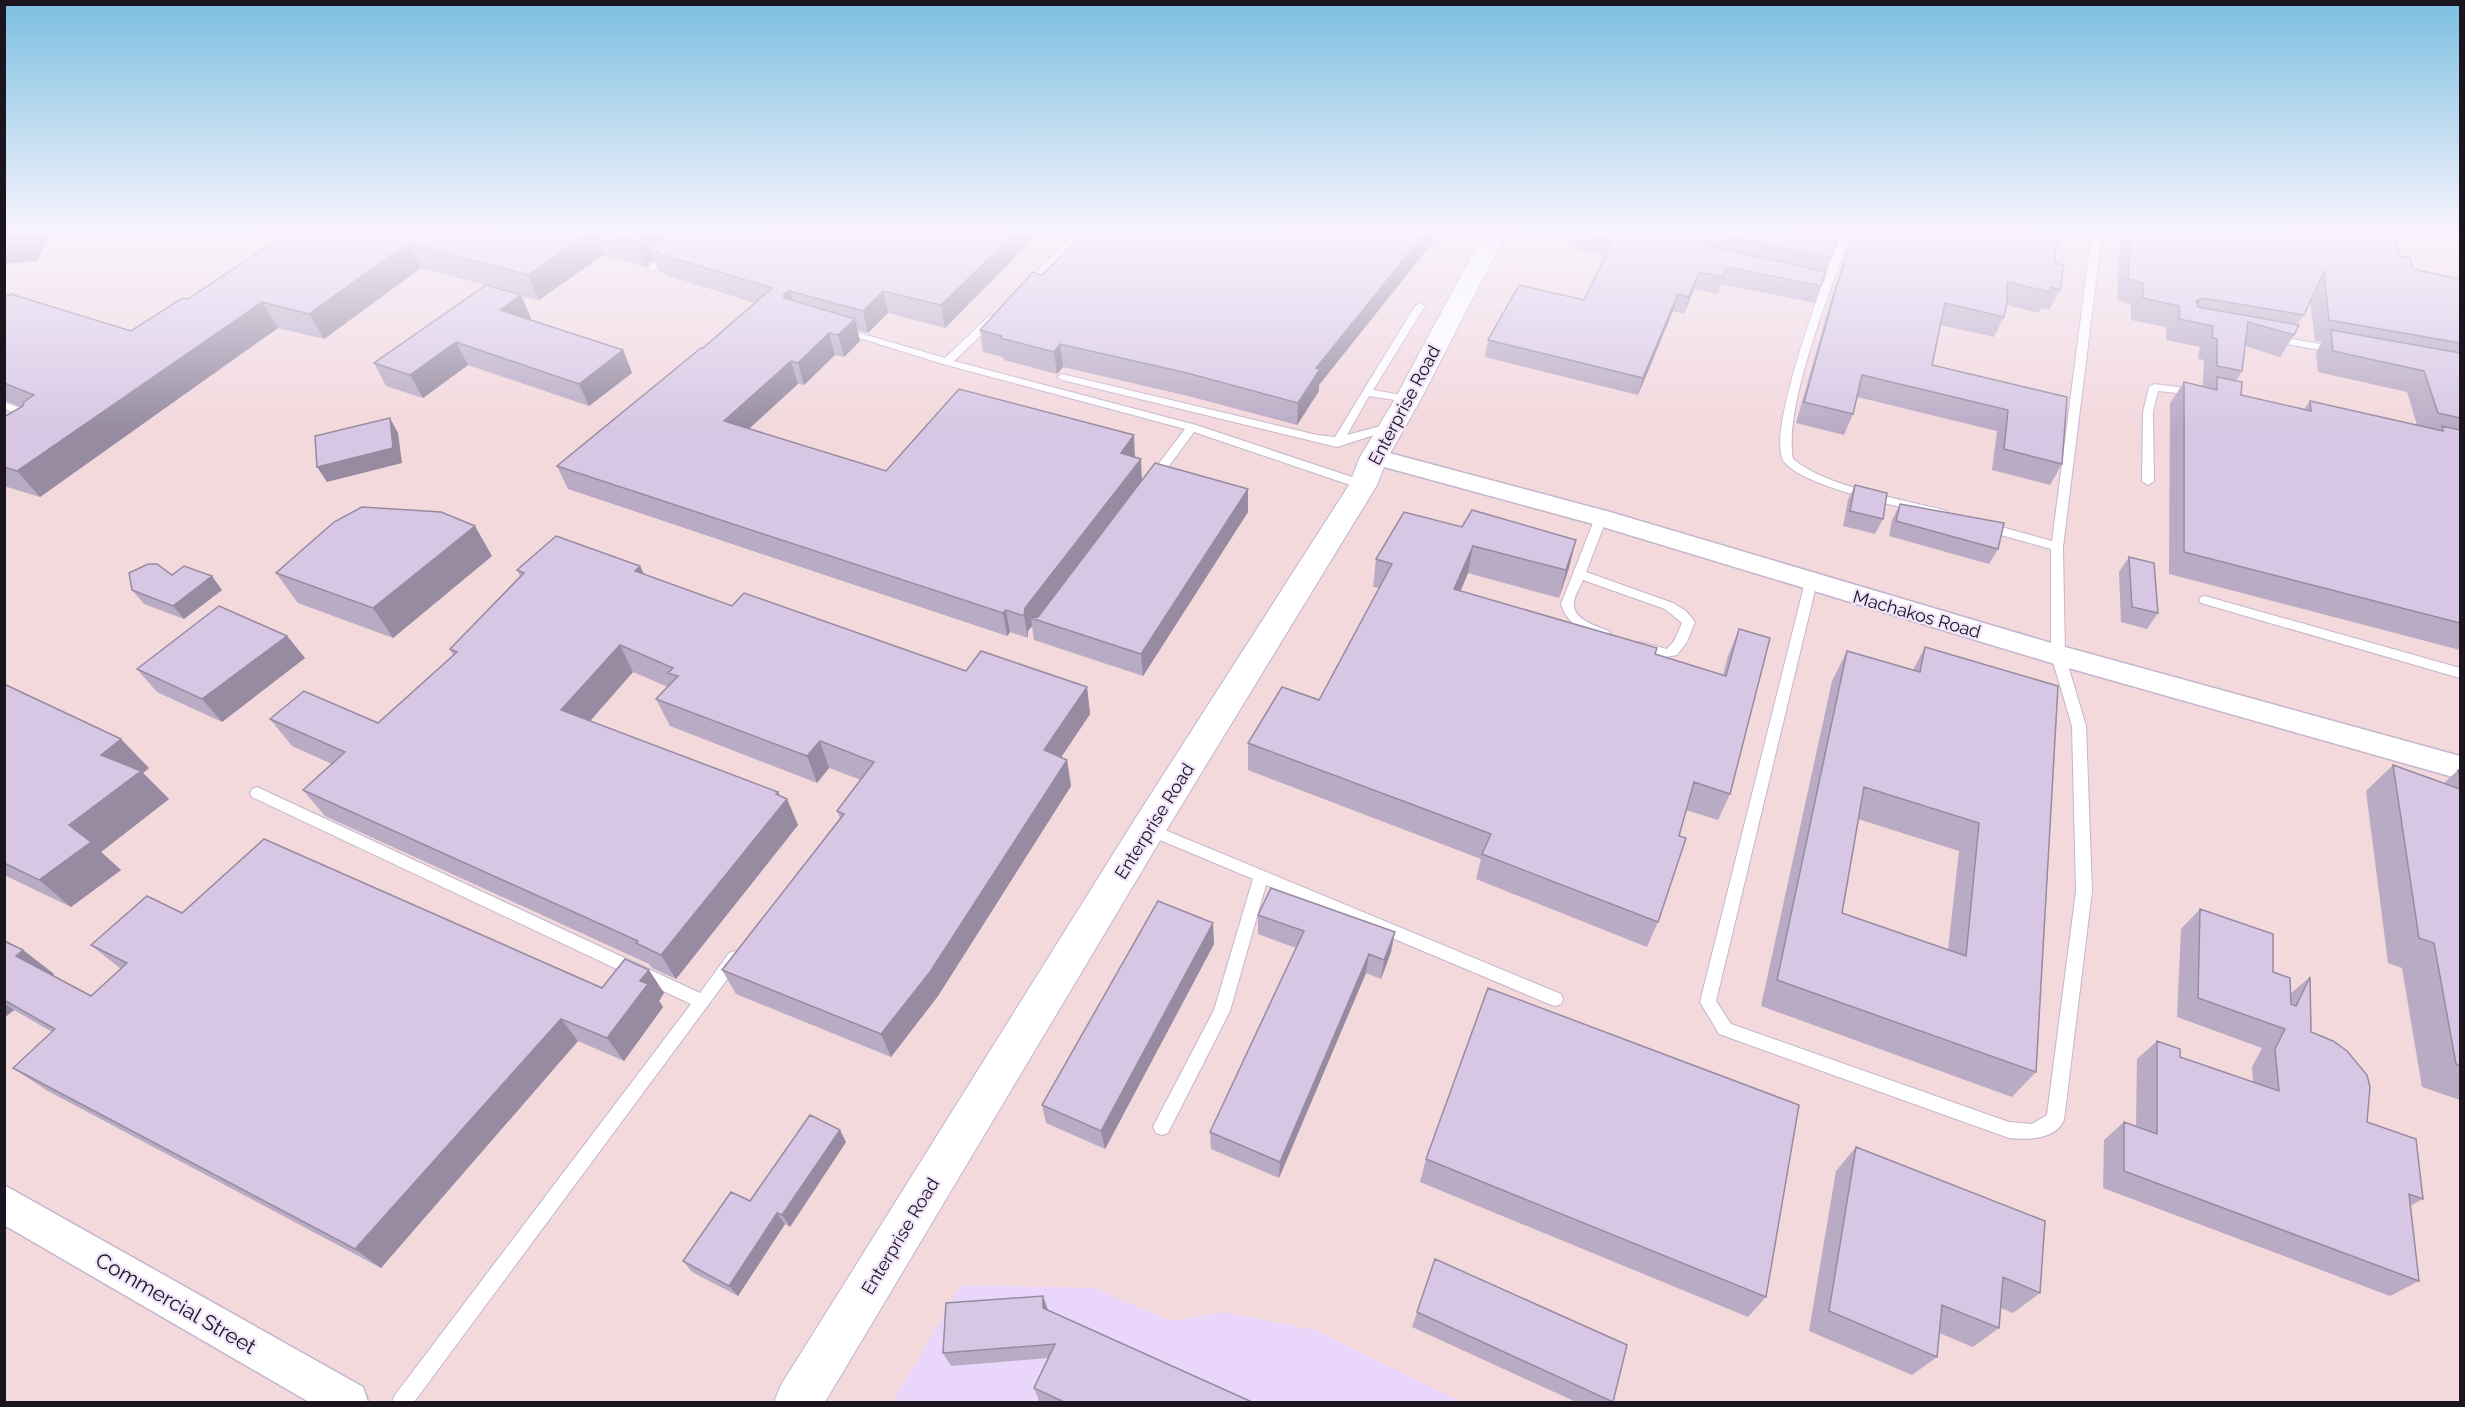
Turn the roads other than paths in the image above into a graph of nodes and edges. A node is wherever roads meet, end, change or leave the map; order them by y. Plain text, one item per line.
1 (1461, 298) edge
2 (1819, 298) edge
3 (2089, 298) edge
4 (1420, 306) dead end
5 (998, 313) edge
6 (828, 327) edge
7 (2260, 336) edge
8 (2343, 351) edge
9 (946, 362) junction
10 (1062, 377) dead end
11 (1366, 392) junction
12 (2211, 395) edge
13 (4, 405) edge
14 (1400, 412) junction
15 (1192, 427) junction
16 (37, 430) edge
17 (1338, 442) junction
18 (1369, 471) junction
19 (2148, 481) dead end
20 (1149, 484) edge
21 (1954, 517) edge
22 (1601, 518) junction
23 (1977, 524) edge
24 (2057, 547) junction
25 (1579, 574) junction
26 (1811, 582) junction
27 (2205, 600) dead end
28 (2058, 655) junction
29 (2460, 673) edge
30 (2460, 768) edge
31 (257, 793) dead end
32 (1148, 829) junction
33 (1261, 876) junction
34 (745, 945) edge
35 (1555, 999) dead end
36 (701, 1001) junction
37 (1162, 1127) dead end
38 (4, 1204) edge
39 (348, 1402) edge
40 (402, 1402) edge
41 (798, 1402) edge

1 - 14 main road, Enterprise Road
2 - 21 lane
3 - 24 lane
4 - 11 lane
5 - 9 lane
6 - 9 lane
7 - 8 lane
9 - 15 lane
10 - 17 lane
11 - 14 lane
11 - 17 lane
12 - 19 lane
13 - 16 lane
14 - 17 lane
14 - 18 main road, Enterprise Road
15 - 18 lane
15 - 20 lane
18 - 22 street, Machakos Road
18 - 32 main road, Enterprise Road
22 - 25 lane
22 - 26 street, Machakos Road
23 - 24 lane
24 - 28 lane
25 - 25 lane
26 - 28 street, Machakos Road
26 - 28 lane
27 - 29 lane
28 - 30 street, Machakos Road
31 - 36 lane
32 - 33 lane
32 - 41 main road, Enterprise Road
33 - 35 lane
33 - 37 lane
34 - 36 lane
36 - 40 lane
38 - 39 street, Commercial Street

